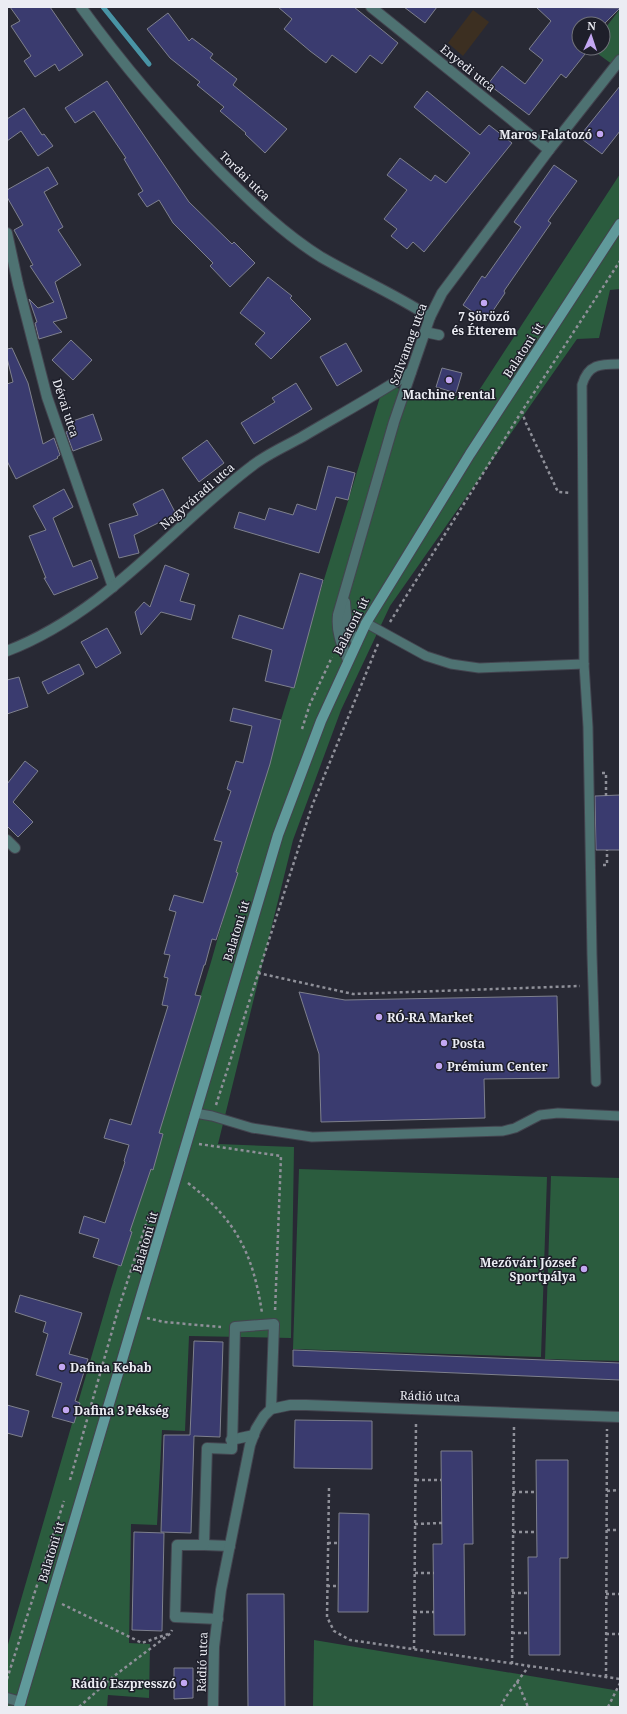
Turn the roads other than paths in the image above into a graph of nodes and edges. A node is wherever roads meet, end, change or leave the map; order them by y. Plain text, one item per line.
1 (81, 7) edge
2 (371, 7) edge
3 (620, 60) edge
4 (548, 150) junction
5 (620, 224) edge
6 (7, 233) edge
7 (430, 317) junction
8 (425, 332) junction
9 (438, 335) dead end
10 (620, 364) edge
11 (412, 372) junction
12 (113, 587) junction
13 (344, 594) junction
14 (366, 623) junction
15 (357, 642) junction
16 (7, 651) edge
17 (348, 660) junction
18 (584, 664) junction
19 (7, 840) edge
20 (15, 848) dead end
21 (596, 1082) dead end
22 (195, 1113) junction
23 (620, 1116) edge
24 (271, 1408) junction
25 (620, 1417) edge
26 (254, 1435) junction
27 (231, 1440) junction
28 (204, 1545) junction
29 (230, 1546) junction
30 (218, 1619) junction
31 (7, 1698) edge
32 (20, 1704) edge
33 (213, 1707) edge

1 - 7 street, Tordai utca
2 - 4 street, Enyedi utca
3 - 4 street, Szilvamag utca
4 - 7 street, Szilvamag utca
5 - 14 main road, Balatoni út
6 - 12 street, Dévai utca
7 - 8 street, Szilvamag utca
8 - 9 street
8 - 11 street, Szilvamag utca
10 - 18 lane
11 - 12 street, Nagyváradi utca
11 - 13 street, Szilvamag utca
12 - 16 street, Nagyváradi utca
13 - 15 street, Szilvamag utca
13 - 17 street, Szilvamag utca
14 - 15 main road, Balatoni út
14 - 18 lane
15 - 17 main road, Balatoni út
17 - 22 main road, Balatoni út
18 - 21 lane
19 - 20 street
22 - 23 lane
22 - 32 main road, Balatoni út
24 - 25 street, Rádió utca
24 - 26 street, Rádió utca
24 - 27 street
26 - 27 street
26 - 29 street, Rádió utca
27 - 28 street
28 - 29 street
28 - 30 street, Rádió utca
29 - 30 street, Rádió utca
30 - 33 street, Rádió utca
31 - 32 street

